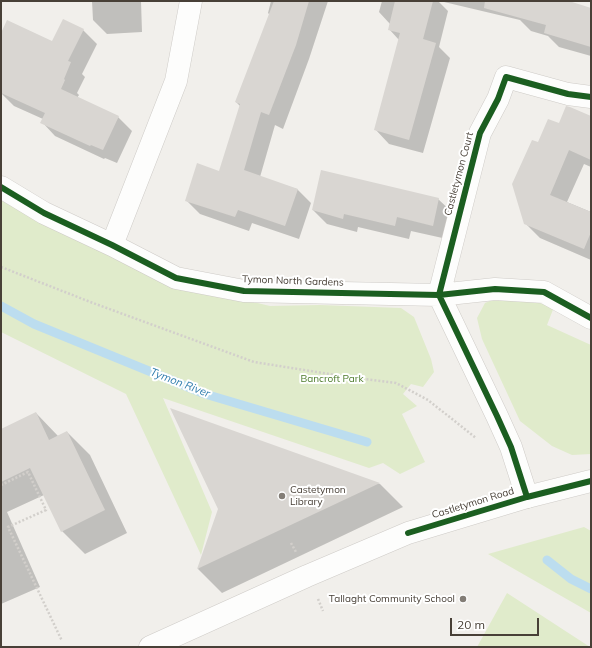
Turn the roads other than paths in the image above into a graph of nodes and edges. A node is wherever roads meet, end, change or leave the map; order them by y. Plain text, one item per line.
1 (190, 1) edge
2 (591, 96) edge
3 (1, 187) edge
4 (112, 245) junction
5 (439, 296) junction
6 (591, 318) edge
7 (591, 481) edge
8 (527, 497) junction
9 (150, 647) edge

1 - 4 street
2 - 5 street, Castletymon Court
3 - 4 street, Tymon North Gardens
4 - 5 street, Tymon North Gardens
5 - 6 street, Tymon North Gardens
5 - 8 street
7 - 8 street, Castletymon Road
8 - 9 street, Castletymon Road

